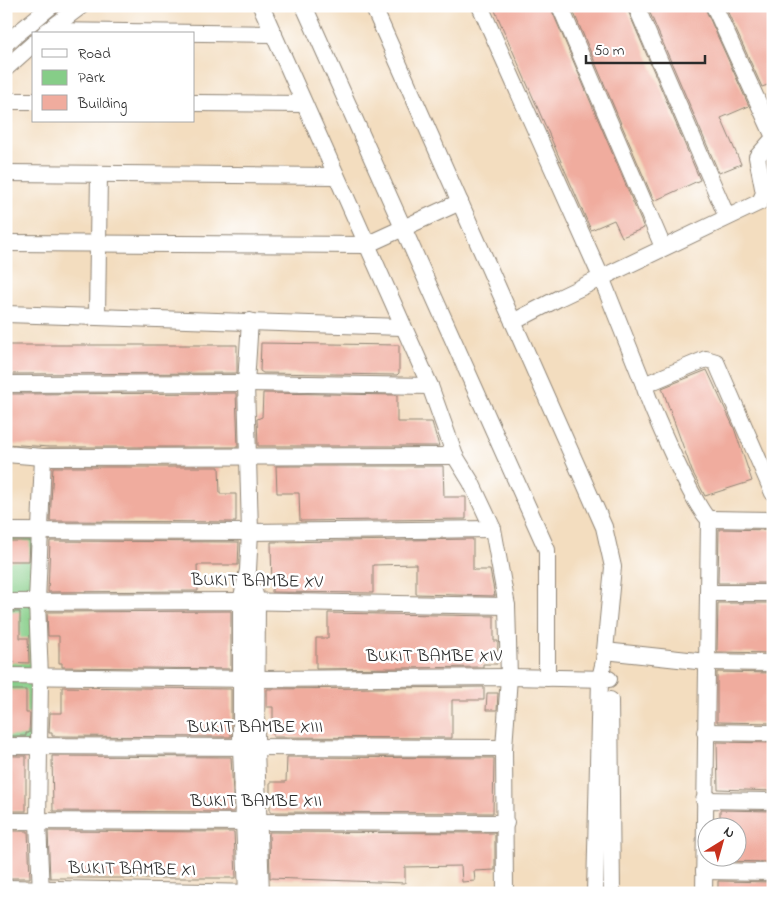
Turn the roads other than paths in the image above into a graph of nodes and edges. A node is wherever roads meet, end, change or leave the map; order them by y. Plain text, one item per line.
1 (51, 6) edge
2 (81, 6) edge
3 (261, 6) edge
4 (304, 6) edge
5 (373, 6) edge
6 (480, 6) edge
7 (560, 6) edge
8 (636, 6) edge
9 (714, 6) edge
10 (46, 32) edge
11 (195, 33) edge
12 (274, 34) junction
13 (6, 43) edge
14 (32, 45) edge
15 (6, 68) edge
16 (6, 101) edge
17 (32, 101) edge
18 (195, 103) edge
19 (304, 104) junction
20 (773, 135) edge
21 (773, 139) edge
22 (6, 173) edge
23 (99, 174) junction
24 (336, 176) junction
25 (460, 202) junction
26 (727, 217) junction
27 (403, 228) junction
28 (6, 243) edge
29 (98, 244) junction
30 (366, 245) junction
31 (663, 248) junction
32 (602, 277) junction
33 (6, 314) edge
34 (96, 316) junction
35 (250, 320) junction
36 (513, 322) junction
37 (402, 327) junction
38 (246, 383) junction
39 (6, 384) edge
40 (644, 385) junction
41 (430, 386) junction
42 (6, 454) edge
43 (248, 455) junction
44 (455, 456) junction
45 (44, 457) junction
46 (773, 493) edge
47 (709, 519) junction
48 (773, 520) edge
49 (493, 529) junction
50 (6, 531) edge
51 (42, 532) junction
52 (250, 532) junction
53 (708, 593) junction
54 (773, 593) edge
55 (249, 601) junction
56 (6, 602) edge
57 (37, 602) junction
58 (507, 606) junction
59 (605, 656) junction
60 (706, 662) junction
61 (773, 663) edge
62 (6, 676) edge
63 (40, 677) junction
64 (509, 677) junction
65 (547, 678) junction
66 (250, 679) junction
67 (605, 679) junction
68 (705, 732) junction
69 (773, 733) edge
70 (6, 746) edge
71 (38, 747) junction
72 (248, 748) junction
73 (504, 748) junction
74 (704, 800) junction
75 (773, 801) edge
76 (6, 821) edge
77 (38, 822) junction
78 (253, 822) junction
79 (506, 823) junction
80 (704, 870) junction
81 (773, 872) edge
82 (6, 888) edge
83 (41, 891) edge
84 (247, 892) edge
85 (257, 893) edge
86 (261, 893) edge
87 (505, 893) edge
88 (595, 893) edge
89 (612, 893) edge
90 (704, 893) edge

1 - 13 street
2 - 10 street
3 - 12 street
4 - 27 street
5 - 25 street
6 - 32 street
7 - 31 street
8 - 26 street
9 - 20 street
11 - 12 street
12 - 19 street
14 - 15 street
16 - 17 street
18 - 19 street
19 - 24 street
21 - 26 street
22 - 23 street
23 - 24 street
23 - 29 street
24 - 30 street
25 - 27 street
25 - 36 street
26 - 31 street
27 - 30 street
27 - 65 street
28 - 29 street
29 - 30 street
29 - 34 street
30 - 37 street
31 - 32 street
32 - 36 street
32 - 40 street
33 - 34 street
34 - 35 street
35 - 37 street
35 - 38 street
36 - 59 street
37 - 41 street
38 - 39 street
38 - 41 street
38 - 43 street
40 - 46 street
40 - 47 street
41 - 44 street
42 - 45 street
43 - 44 street
43 - 45 street
43 - 52 street
44 - 49 street
45 - 51 street
47 - 48 street
47 - 53 street
49 - 52 street
49 - 58 street
50 - 51 street
51 - 52 street
51 - 57 street
52 - 55 street
53 - 54 street
53 - 60 street
55 - 57 street, BUKIT BAMBE XV
55 - 58 street, BUKIT BAMBE XV
55 - 66 street
56 - 57 street, BUKIT BAMBE XV
57 - 63 street
58 - 64 street
59 - 60 street
59 - 67 street
60 - 61 street
60 - 68 street
62 - 63 street, BUKIT BAMBE XIV
63 - 66 street, BUKIT BAMBE XIV
63 - 71 street
64 - 65 street, BUKIT BAMBE XIV
64 - 66 street, BUKIT BAMBE XIV
64 - 73 street
65 - 67 street, BUKIT BAMBE XIV
66 - 72 street
67 - 88 street
67 - 89 street
68 - 69 street
68 - 74 street
70 - 71 street, BUKIT BAMBE XIII
71 - 72 street, BUKIT BAMBE XIII
71 - 77 street
72 - 73 street, BUKIT BAMBE XIII
72 - 78 street
73 - 79 street
74 - 75 street
74 - 80 street
76 - 77 street, BUKIT BAMBE XII
77 - 78 street, BUKIT BAMBE XII
77 - 83 street
78 - 79 street, BUKIT BAMBE XII
78 - 84 street
78 - 86 street
79 - 87 street
80 - 81 street
80 - 90 street
82 - 83 street, BUKIT BAMBE XI
83 - 84 street, BUKIT BAMBE XI
84 - 85 street, BUKIT BAMBE XI

